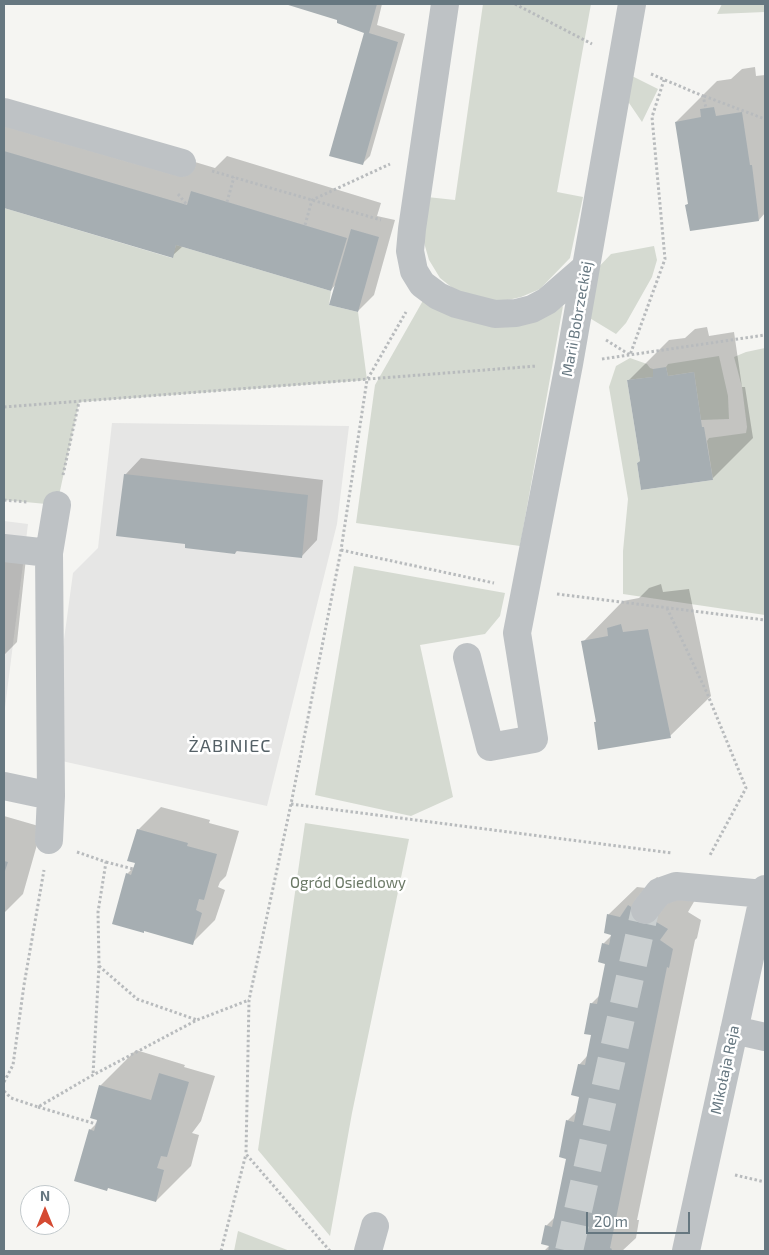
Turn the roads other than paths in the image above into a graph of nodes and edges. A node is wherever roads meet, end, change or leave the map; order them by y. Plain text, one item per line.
1 (445, 4) edge
2 (632, 4) edge
3 (4, 112) edge
4 (182, 163) dead end
5 (585, 268) junction
6 (57, 505) road end
7 (4, 548) edge
8 (49, 553) junction
9 (467, 657) dead end
10 (4, 786) edge
11 (51, 796) junction
12 (49, 840) road end
13 (765, 891) edge
14 (645, 910) tunnel mouth
15 (734, 1030) junction
16 (765, 1037) edge
17 (686, 1251) edge

1 - 5 street
2 - 5 street, Marii Bobrzeckiej
3 - 4 street
5 - 9 street, Marii Bobrzeckiej
6 - 8 street
7 - 8 street
8 - 11 street
10 - 11 street
11 - 12 street
13 - 14 street
13 - 15 street, Mikołaja Reja
15 - 16 street
15 - 17 street, Mikołaja Reja

